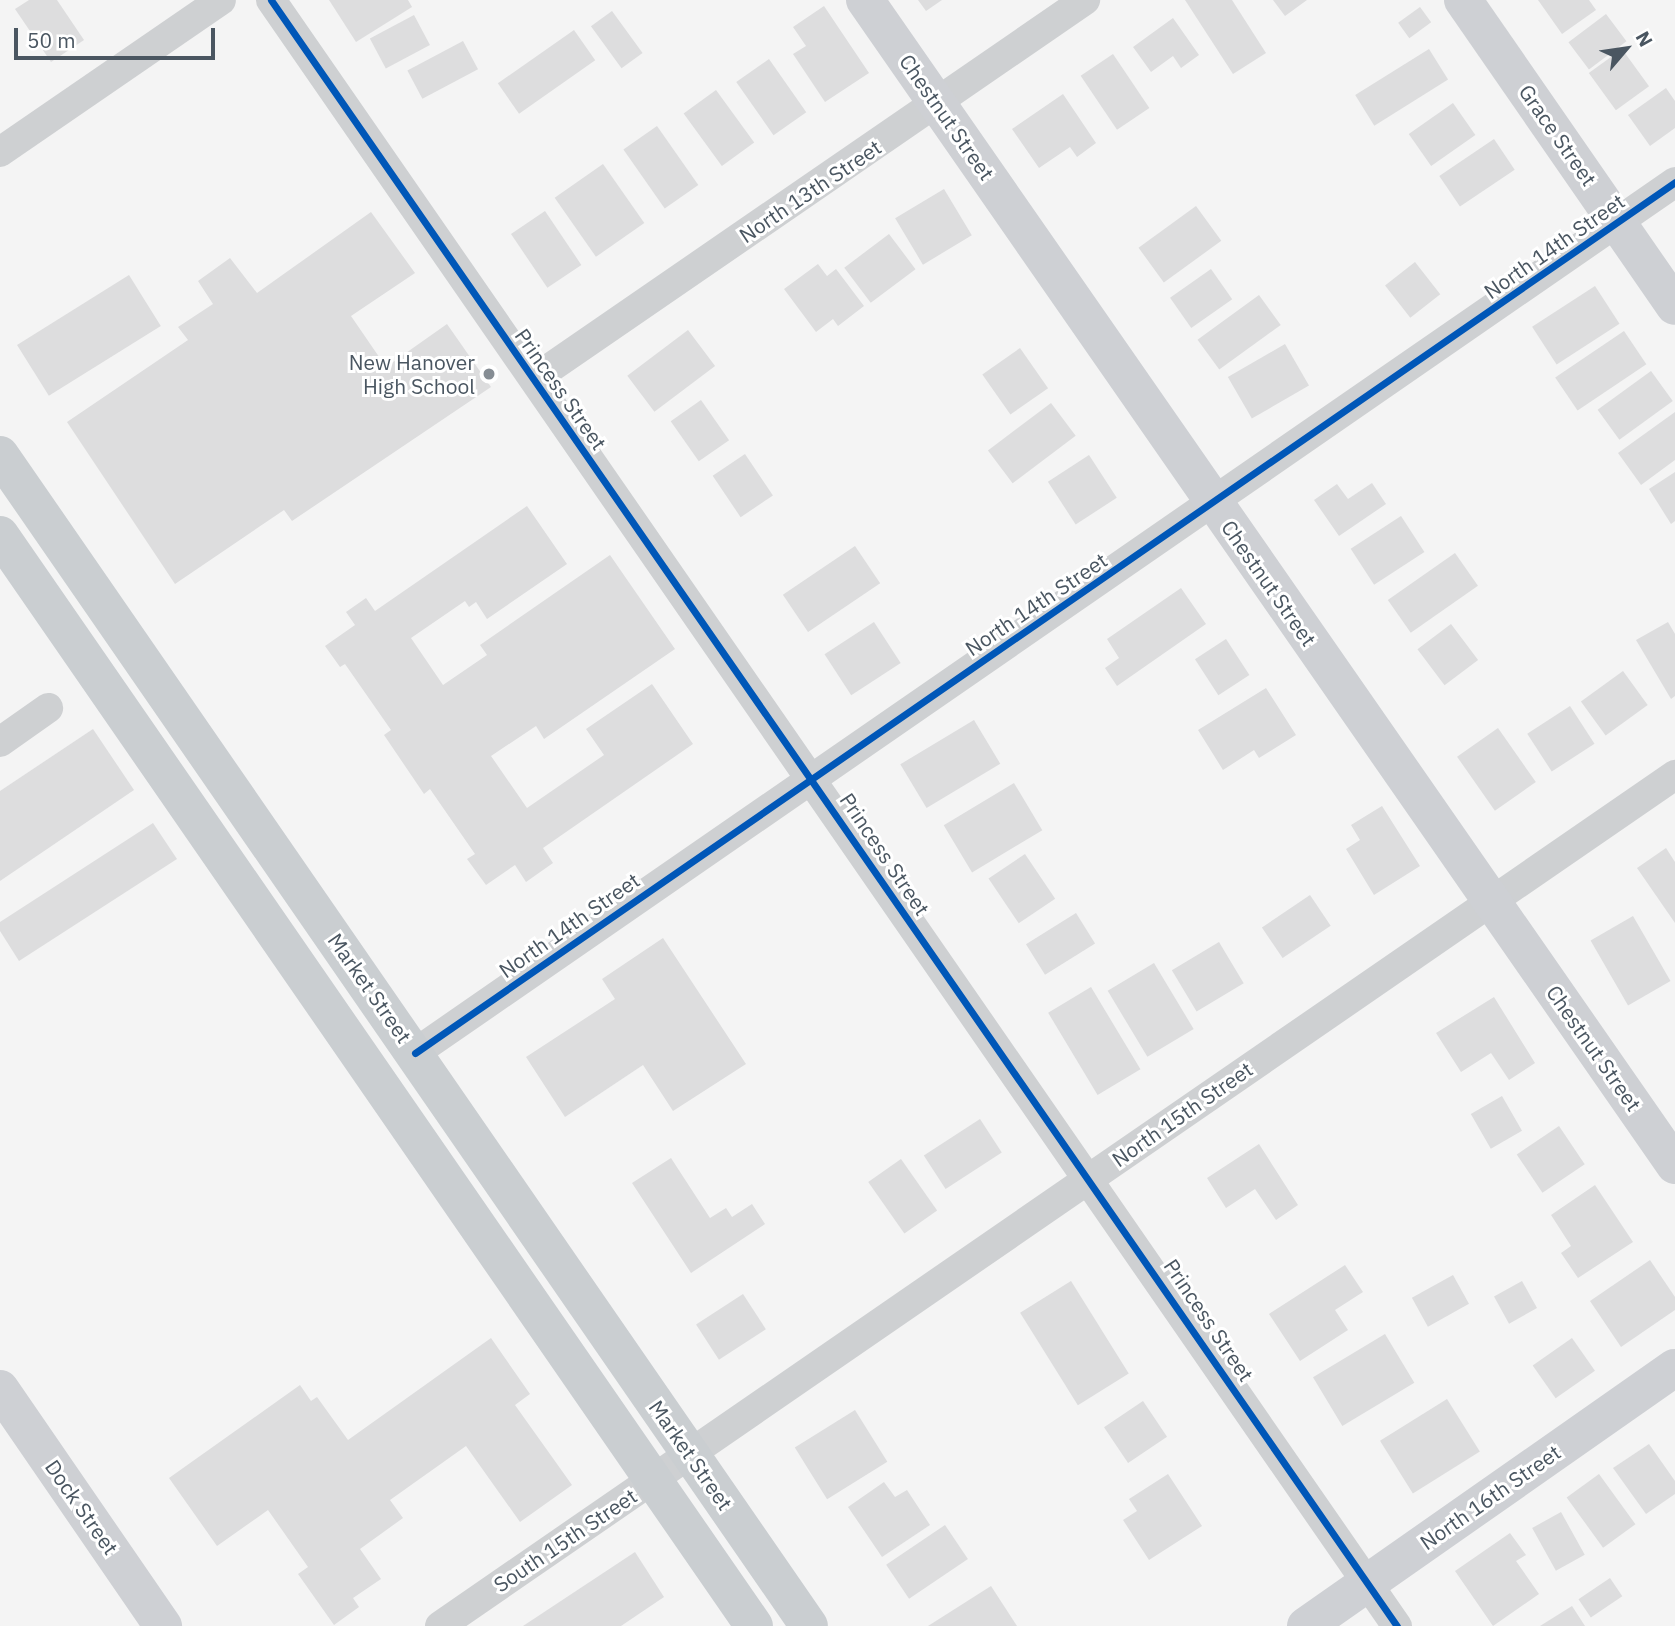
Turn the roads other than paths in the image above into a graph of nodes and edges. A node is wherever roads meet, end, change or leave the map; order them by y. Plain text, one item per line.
1 (221, 0) edge
2 (271, 0) edge
3 (865, 0) edge
4 (1085, 0) edge
5 (1463, 0) edge
6 (938, 103) junction
7 (0, 152) edge
8 (1675, 182) edge
9 (1619, 222) junction
10 (1675, 306) edge
11 (534, 379) junction
12 (0, 455) edge
13 (1213, 504) junction
14 (0, 535) edge
15 (48, 708) dead end
16 (0, 742) edge
17 (1675, 775) edge
18 (813, 780) junction
19 (1492, 900) junction
20 (415, 1053) junction
21 (1675, 1165) edge
22 (1090, 1177) junction
23 (1675, 1368) edge
24 (0, 1389) edge
25 (691, 1456) junction
26 (655, 1479) junction
27 (1367, 1583) junction
28 (163, 1626) edge
29 (440, 1626) edge
30 (754, 1626) edge
31 (809, 1626) edge
32 (1306, 1626) edge
33 (1397, 1626) edge

1 - 7 street
2 - 11 street, Princess Street
3 - 6 street, Chestnut Street
4 - 6 street, North 13th Street
5 - 9 street, Grace Street
6 - 11 street, North 13th Street
6 - 13 street, Chestnut Street
8 - 9 street, North 14th Street
9 - 10 street, Grace Street
9 - 13 street, North 14th Street
11 - 18 street, Princess Street
12 - 20 main road, Market Street
13 - 18 street, North 14th Street
13 - 19 street, Chestnut Street
14 - 26 main road, Market Street
15 - 16 street
17 - 19 street, North 15th Street
18 - 20 street, North 14th Street
18 - 22 street, Princess Street
19 - 21 street, Chestnut Street
19 - 22 street, North 15th Street
20 - 25 main road, Market Street
22 - 25 street, North 15th Street
22 - 27 street, Princess Street
23 - 27 street, North 16th Street
24 - 28 street, Dock Street
25 - 26 street, South 15th Street
25 - 31 main road, Market Street
26 - 29 street, South 15th Street
26 - 30 main road, Market Street
27 - 32 street, North 16th Street
27 - 33 street, Princess Street

